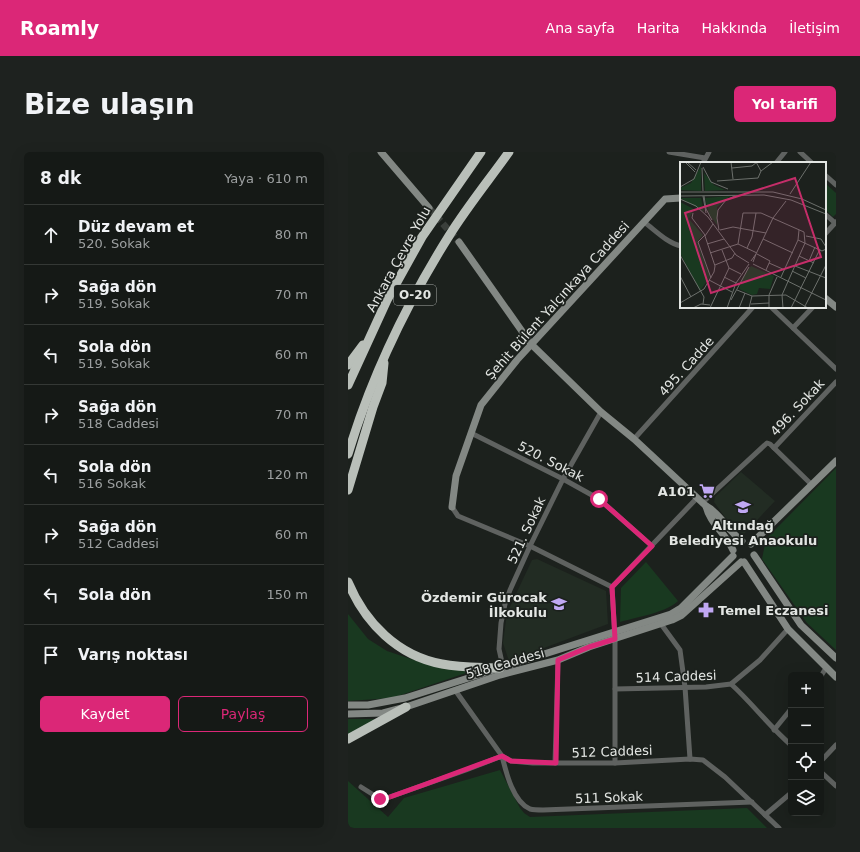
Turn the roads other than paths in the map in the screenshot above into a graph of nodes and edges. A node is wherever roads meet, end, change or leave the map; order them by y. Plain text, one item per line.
1 (381, 152) edge
2 (481, 152) edge
3 (509, 152) edge
4 (668, 152) edge
5 (709, 152) edge
6 (785, 152) edge
7 (800, 152) edge
8 (704, 161) edge
9 (777, 162) edge
10 (811, 162) edge
11 (826, 176) edge
12 (836, 185) edge
13 (680, 198) edge
14 (429, 208) tunnel mouth
15 (826, 215) edge
16 (644, 222) junction
17 (836, 222) edge
18 (826, 233) edge
19 (459, 242) tunnel mouth
20 (680, 246) edge
21 (826, 299) edge
22 (836, 307) edge
23 (752, 308) edge
24 (772, 308) edge
25 (812, 308) edge
26 (793, 328) junction
27 (370, 338) junction
28 (531, 344) junction
29 (385, 357) junction
30 (348, 365) edge
31 (836, 369) edge
32 (836, 382) edge
33 (348, 386) edge
34 (601, 412) junction
35 (471, 433) junction
36 (634, 439) junction
37 (774, 448) junction
38 (348, 454) edge
39 (836, 461) edge
40 (563, 479) junction
41 (812, 485) junction
42 (348, 490) edge
43 (701, 502) junction
44 (452, 507) joint
45 (742, 541) junction
46 (751, 544) junction
47 (530, 546) junction
48 (652, 546) junction
49 (733, 553) junction
50 (754, 555) junction
51 (742, 562) junction
52 (348, 582) edge
53 (612, 587) junction
54 (661, 624) junction
55 (788, 629) junction
56 (615, 636) junction
57 (836, 658) edge
58 (558, 660) junction
59 (502, 668) junction
60 (826, 668) junction
61 (824, 672) edge
62 (836, 677) edge
63 (731, 684) junction
64 (685, 687) junction
65 (615, 689) junction
66 (455, 690) junction
67 (348, 705) edge
68 (406, 707) junction
69 (788, 713) edge
70 (348, 714) edge
71 (774, 730) junction
72 (348, 739) edge
73 (790, 744) edge
74 (836, 745) edge
75 (502, 756) junction
76 (824, 758) edge
77 (690, 759) junction
78 (556, 763) junction
79 (616, 763) junction
80 (824, 775) edge
81 (836, 786) edge
82 (361, 787) dead end
83 (788, 796) edge
84 (752, 802) junction
85 (765, 815) junction
86 (779, 828) edge

1 - 14 street
2 - 27 highway, Ankara Çevre Yolu / O-20
3 - 29 highway, O-20
4 - 8 street
5 - 8 street
6 - 9 street
7 - 10 street
11 - 12 street
13 - 16 street, Şehit Bülent Yalçınkaya Caddesi
15 - 17 street
16 - 20 street
16 - 28 street, Şehit Bülent Yalçınkaya Caddesi
17 - 18 street
19 - 28 street
21 - 22 street
23 - 36 street, 495. Cadde
24 - 26 street
25 - 26 street
26 - 31 street
27 - 30 highway
27 - 33 highway, Ankara Çevre Yolu / O-20
28 - 34 street
28 - 35 street, Şehit Bülent Yalçınkaya Caddesi
29 - 38 highway, O-20
29 - 42 highway
32 - 37 street, 496. Sokak
34 - 36 street
34 - 40 street, 521. Sokak
35 - 40 street, 520. Sokak
35 - 44 street, Şehit Bülent Yalçınkaya Caddesi
36 - 43 street
37 - 41 street
37 - 43 street
39 - 41 street
40 - 47 street, 521. Sokak
40 - 48 street, 520. Sokak
41 - 46 street
43 - 45 street
43 - 48 street
43 - 49 street
44 - 47 street
45 - 46 street
45 - 49 street
46 - 50 street
47 - 53 street
47 - 59 street, 521. Sokak
48 - 53 street
49 - 51 street
49 - 56 street, 518 Caddesi
50 - 51 street
50 - 57 street
51 - 54 street, 518 Caddesi
51 - 55 street
52 - 59 highway
53 - 56 street
54 - 56 street, 518 Caddesi
54 - 64 street
55 - 60 street
55 - 63 street, 514 Caddesi
56 - 58 street, 518 Caddesi
56 - 59 street, 518 Caddesi
56 - 65 street
58 - 66 street, 518 Caddesi
58 - 78 street
59 - 67 street, 518 Caddesi
60 - 61 street
60 - 62 street
63 - 64 street, 514 Caddesi
63 - 71 street
64 - 65 street, 514 Caddesi
64 - 77 street
65 - 79 street
66 - 68 street, 518 Caddesi
66 - 75 street
68 - 70 street, 518 Caddesi
68 - 72 highway
69 - 71 street
71 - 73 street
74 - 76 street
75 - 78 street, 512 Caddesi
75 - 82 street
75 - 84 street, 511 Sokak
77 - 79 street, 512 Caddesi
77 - 84 street, 512 Caddesi
78 - 79 street, 512 Caddesi
80 - 81 street
83 - 85 street
84 - 85 street, 512 Caddesi
85 - 86 street, 512 Caddesi

